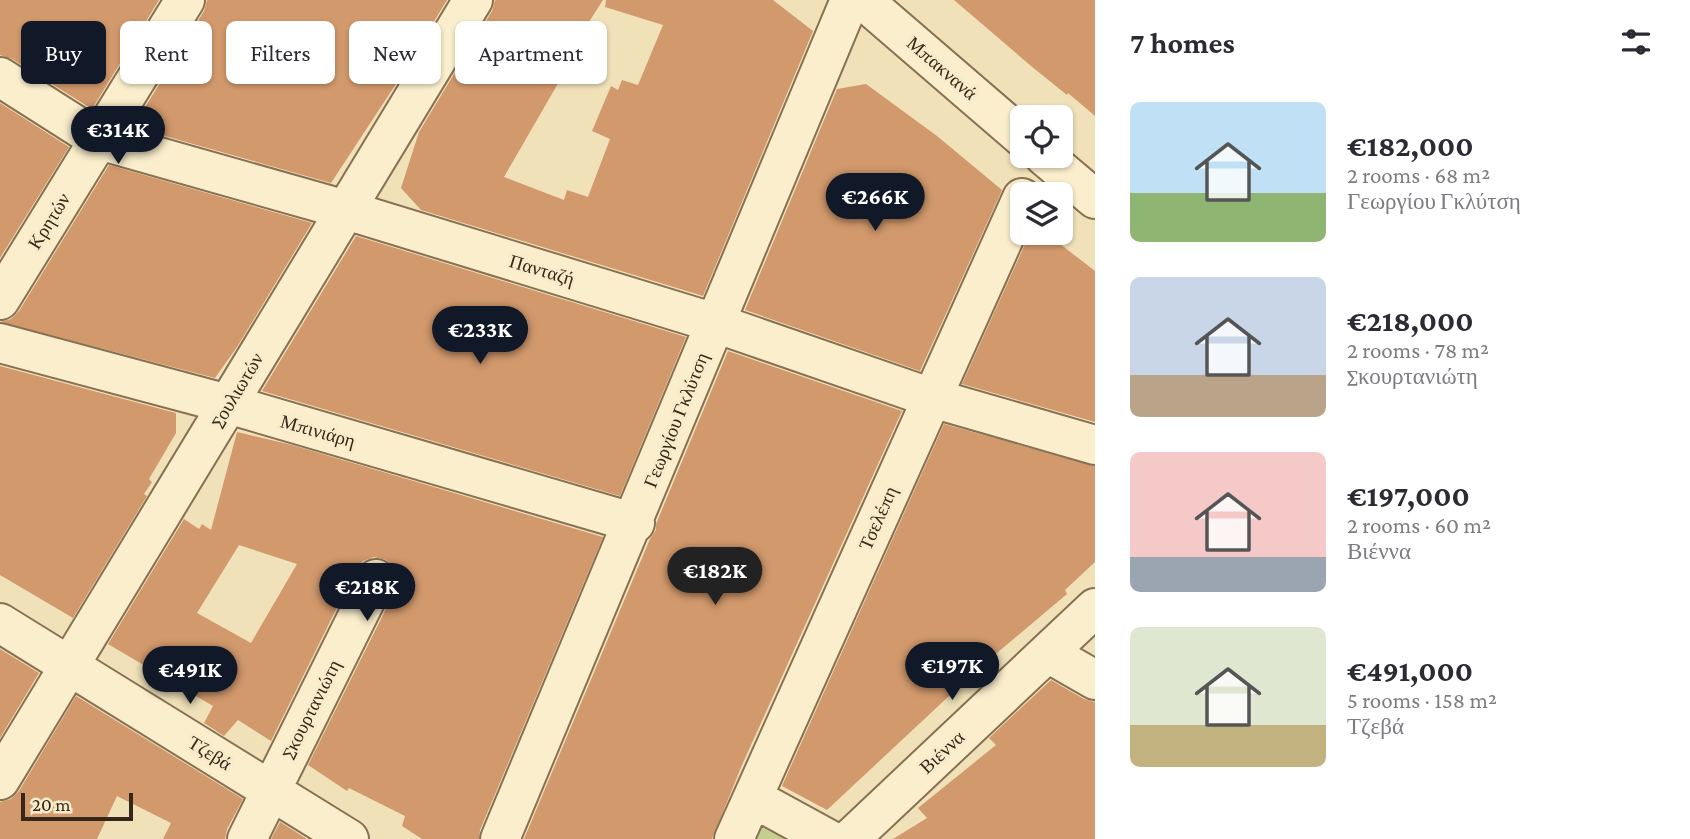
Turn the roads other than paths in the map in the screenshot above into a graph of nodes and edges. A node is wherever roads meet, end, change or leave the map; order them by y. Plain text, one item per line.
1 (186, 0) edge
2 (472, 0) edge
3 (850, 0) edge
4 (863, 0) edge
5 (0, 77) edge
6 (1010, 127) edge
7 (99, 140) junction
8 (1057, 168) edge
9 (1095, 199) edge
10 (346, 210) junction
11 (1010, 225) edge
12 (0, 300) edge
13 (715, 323) junction
14 (0, 343) edge
15 (932, 398) junction
16 (228, 404) junction
17 (1095, 444) edge
18 (635, 523) junction
19 (376, 579) dead end
20 (1095, 608) edge
21 (0, 623) edge
22 (1048, 653) junction
23 (69, 666) junction
24 (1095, 680) edge
25 (0, 780) edge
26 (270, 790) junction
27 (752, 797) junction
28 (247, 839) edge
29 (349, 839) edge
30 (500, 839) edge
31 (734, 839) edge
32 (828, 839) edge
33 (850, 839) edge

1 - 7 street, Κρητών
2 - 10 street, Σουλιωτών
3 - 13 street, Γεωργίου Γκλύτση
4 - 6 street, Μπακνανά
5 - 7 street, Πανταζή
7 - 10 street, Πανταζή
7 - 12 street, Κρητών
8 - 9 street
10 - 13 street, Πανταζή
10 - 16 street, Σουλιωτών
11 - 15 street, Τσελέπη
13 - 15 street, Πανταζή
13 - 18 street, Γεωργίου Γκλύτση
14 - 16 street, Μπινιάρη
15 - 17 street, Πανταζή
15 - 27 street, Τσελέπη
16 - 18 street, Μπινιάρη
16 - 23 street, Σουλιωτών
18 - 30 street, Γεωργίου Γκλύτση
19 - 26 street, Σκουρτανιώτη
20 - 22 street, Βιέννα
21 - 23 street, Τζεβά
22 - 24 street
22 - 33 street, Βιέννα
23 - 25 street, Σουλιωτών
23 - 26 street, Τζεβά
26 - 28 street, Σκουρτανιώτη
26 - 29 street, Τζεβά
27 - 31 street, Τσελέπη
27 - 32 street

